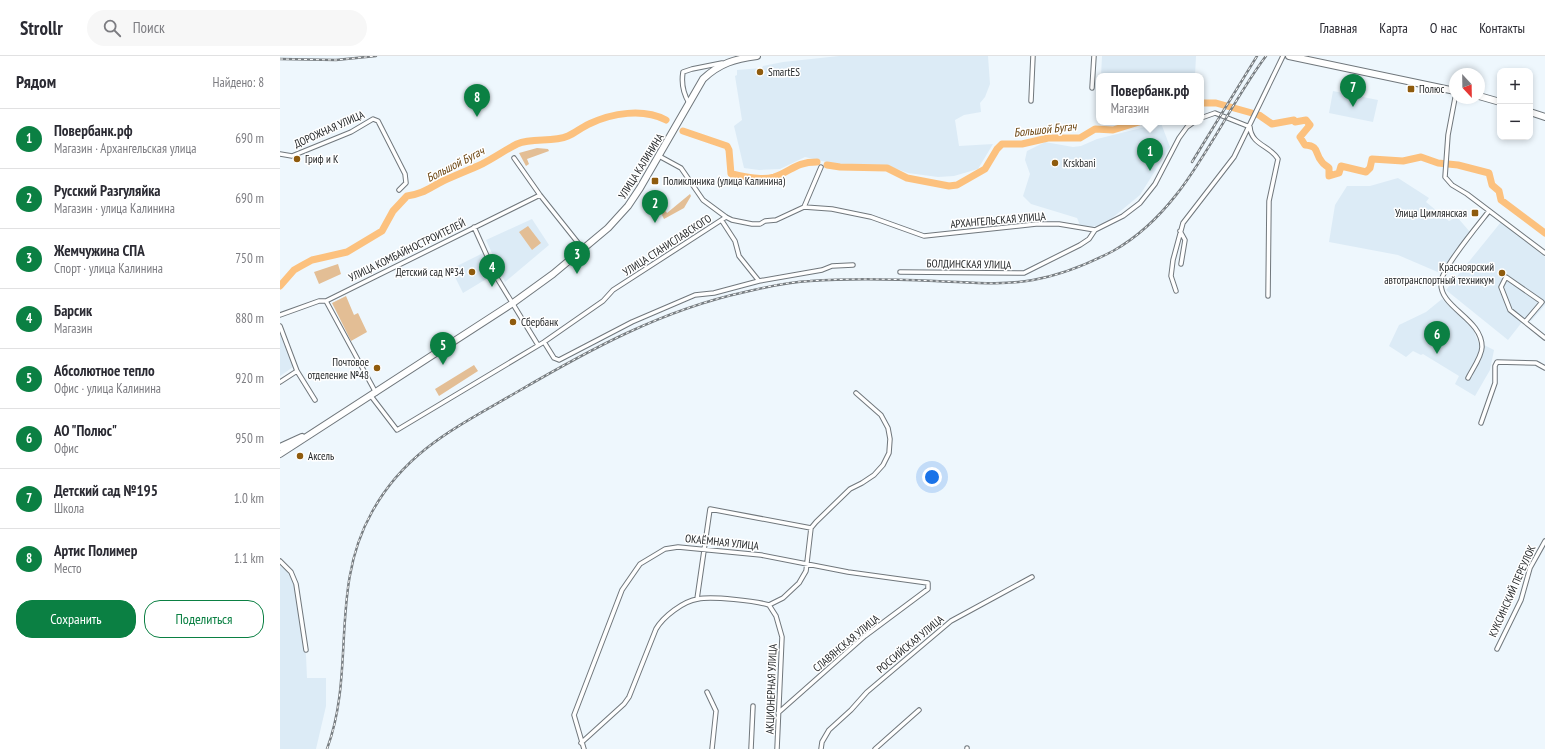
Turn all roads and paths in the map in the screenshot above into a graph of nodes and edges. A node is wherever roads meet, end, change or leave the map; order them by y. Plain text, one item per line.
1 (758, 56) edge
2 (1033, 56) edge
3 (1094, 56) edge
4 (1283, 56) edge
5 (1289, 56) edge
6 (727, 62) junction
7 (1092, 88) dead end
8 (1449, 90) edge
9 (1485, 98) edge
10 (1031, 101) dead end
11 (1497, 101) edge
12 (689, 103) junction
13 (1454, 104) edge
14 (1533, 113) edge
15 (1204, 116) edge
16 (1545, 117) edge
17 (1190, 125) edge
18 (1250, 127) junction
19 (280, 154) edge
20 (660, 156) junction
21 (514, 158) dead end
22 (821, 167) dead end
23 (399, 190) dead end
24 (540, 195) junction
25 (804, 207) junction
26 (1489, 211) junction
27 (726, 217) junction
28 (722, 221) junction
29 (474, 227) junction
30 (1095, 230) junction
31 (1180, 231) junction
32 (583, 249) junction
33 (1545, 253) edge
34 (1181, 264) dead end
35 (853, 265) dead end
36 (900, 272) dead end
37 (759, 281) junction
38 (1176, 291) dead end
39 (1268, 296) dead end
40 (326, 301) junction
41 (512, 303) junction
42 (280, 315) edge
43 (1525, 322) junction
44 (280, 326) edge
45 (1545, 338) edge
46 (544, 342) junction
47 (538, 345) junction
48 (1545, 368) edge
49 (297, 371) junction
50 (1468, 378) dead end
51 (280, 382) edge
52 (856, 393) dead end
53 (373, 394) junction
54 (315, 400) dead end
55 (1481, 422) dead end
56 (312, 433) junction
57 (280, 447) edge
58 (280, 454) edge
59 (280, 459) edge
60 (811, 528) junction
61 (1545, 541) edge
62 (704, 549) junction
63 (280, 561) edge
64 (806, 564) junction
65 (1032, 577) dead end
66 (928, 589) joint
67 (697, 599) junction
68 (769, 605) junction
69 (1497, 649) dead end
70 (306, 650) dead end
71 (707, 692) dead end
72 (753, 706) dead end
73 (919, 710) dead end
74 (778, 713) junction
75 (581, 743) junction
76 (584, 749) edge
77 (712, 749) edge
78 (751, 749) edge
79 (777, 749) edge
80 (821, 749) edge
81 (875, 749) edge

1 - 6 main road, УЛИЦА КАЛИНИНА
2 - 10 street
3 - 7 street
4 - 18 street
5 - 8 main road
6 - 12 main road, УЛИЦА КАЛИНИНА
6 - 12 street
9 - 11 main road
12 - 20 main road, УЛИЦА КАЛИНИНА
13 - 26 street
14 - 16 main road
15 - 18 street
17 - 30 street
18 - 31 street
18 - 39 street
19 - 23 street, ДОРОЖНАЯ УЛИЦА
20 - 27 street
20 - 32 main road, УЛИЦА КАЛИНИНА
21 - 24 street
22 - 25 street
24 - 29 street, УЛИЦА КОМБАЙНОСТРОИТЕЛЕЙ
24 - 32 street
25 - 27 street
25 - 30 street, АРХАНГЕЛЬСКАЯ УЛИЦА
26 - 33 street
26 - 50 street
27 - 28 street
28 - 37 street, УЛИЦА СТАНИСЛАВСКОГО
28 - 46 street, УЛИЦА СТАНИСЛАВСКОГО
29 - 40 street, УЛИЦА КОМБАЙНОСТРОИТЕЛЕЙ
29 - 41 street
30 - 36 street, БОЛДИНСКАЯ УЛИЦА
31 - 34 street
31 - 38 street
32 - 41 main road, УЛИЦА КАЛИНИНА
35 - 37 street
37 - 46 street
40 - 42 street, УЛИЦА КОМБАЙНОСТРОИТЕЛЕЙ
40 - 53 street
41 - 47 street
41 - 53 main road, УЛИЦА КАЛИНИНА
43 - 43 street
43 - 45 street
44 - 49 street
46 - 47 street, УЛИЦА СТАНИСЛАВСКОГО
47 - 53 street, УЛИЦА СТАНИСЛАВСКОГО
48 - 55 street
49 - 51 street
49 - 54 street
52 - 60 street
53 - 56 main road, УЛИЦА КАЛИНИНА
56 - 57 main road, УЛИЦА КАЛИНИНА
56 - 58 main road, УЛИЦА КАЛИНИНА
56 - 59 main road, УЛИЦА КАЛИНИНА
60 - 62 street
60 - 64 street
61 - 69 street, КУКСИНСКИЙ ПЕРЕУЛОК
62 - 64 street, ОКАЁМНАЯ УЛИЦА
62 - 67 street
62 - 75 street, ОКАЁМНАЯ УЛИЦА
63 - 70 street
64 - 66 street, ОКАЁМНАЯ УЛИЦА
64 - 68 street
65 - 80 street, РОССИЙСКАЯ УЛИЦА
66 - 74 street, СЛАВЯНСКАЯ УЛИЦА
67 - 68 street
67 - 75 street
68 - 74 street, АКЦИОНЕРНАЯ УЛИЦА
71 - 77 street
72 - 78 street
73 - 81 street
74 - 79 street, АКЦИОНЕРНАЯ УЛИЦА
75 - 76 street, ОКАЁМНАЯ УЛИЦА

